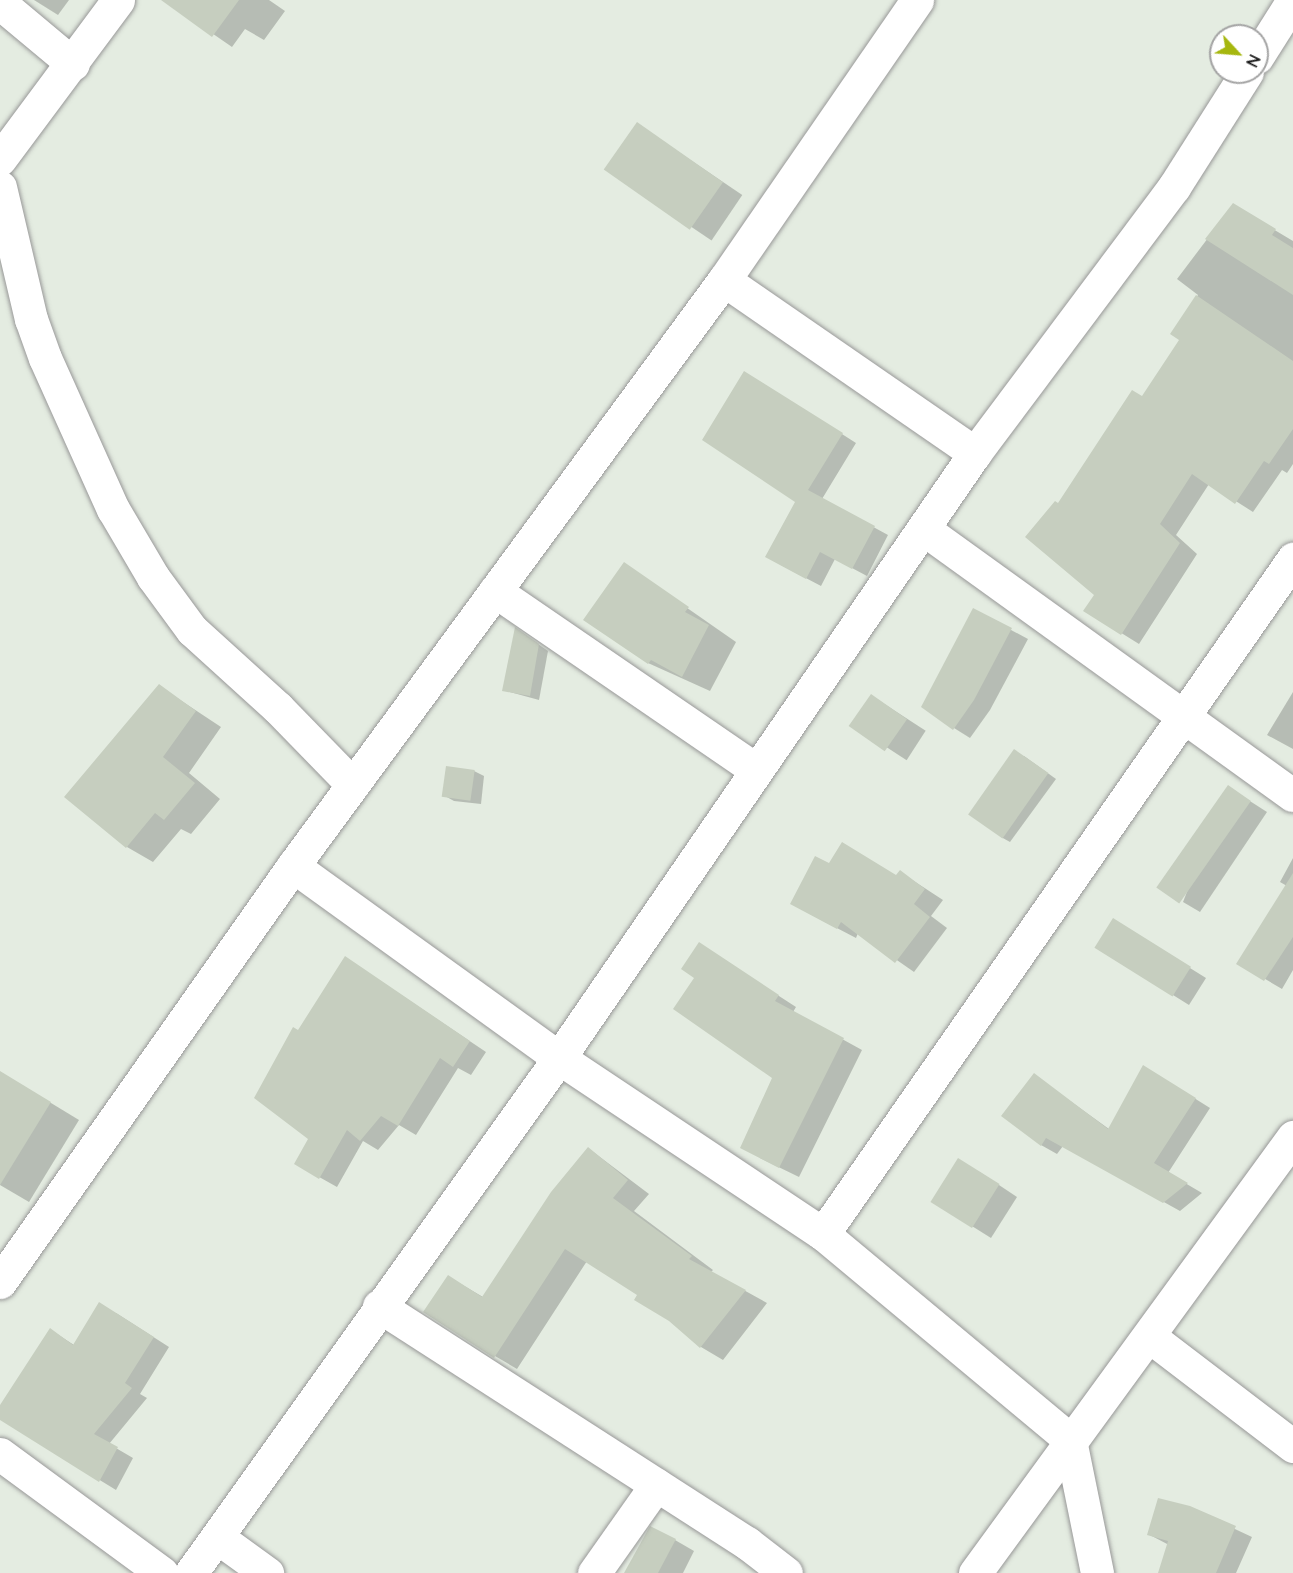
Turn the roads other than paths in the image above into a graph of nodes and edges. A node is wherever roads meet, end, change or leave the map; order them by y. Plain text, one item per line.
1 (118, 0) edge
2 (917, 0) edge
3 (1293, 0) edge
4 (0, 3) edge
5 (1269, 38) edge
6 (73, 64) junction
7 (1239, 84) edge
8 (0, 159) edge
9 (0, 187) edge
10 (724, 280) junction
11 (975, 453) junction
12 (925, 531) junction
13 (1293, 559) edge
14 (495, 591) junction
15 (1184, 719) junction
16 (756, 770) junction
17 (353, 785) junction
18 (1293, 795) edge
19 (293, 866) junction
20 (559, 1058) junction
21 (1293, 1137) edge
22 (823, 1234) junction
23 (4, 1266) edge
24 (379, 1306) junction
25 (1149, 1336) junction
26 (1070, 1440) junction
27 (1293, 1446) edge
28 (0, 1454) edge
29 (656, 1485) junction
30 (217, 1537) junction
31 (162, 1573) edge
32 (191, 1573) edge
33 (267, 1573) edge
34 (594, 1573) edge
35 (786, 1573) edge
36 (975, 1573) edge
37 (1097, 1573) edge

1 - 6 street
2 - 10 street
3 - 5 street
4 - 6 street
6 - 8 street
7 - 11 street
9 - 17 street
10 - 11 street
10 - 14 street
11 - 12 street
12 - 15 street
12 - 16 street
13 - 15 street
14 - 16 street
14 - 17 street
15 - 18 street
15 - 22 street
16 - 20 street
17 - 19 street
19 - 20 street
19 - 23 street
20 - 22 street
20 - 24 street
21 - 25 street
22 - 26 street
24 - 29 street
24 - 30 street
25 - 26 street
25 - 27 street
26 - 36 street
26 - 37 street
28 - 31 street
29 - 34 street
29 - 35 street
30 - 32 street
30 - 33 street

